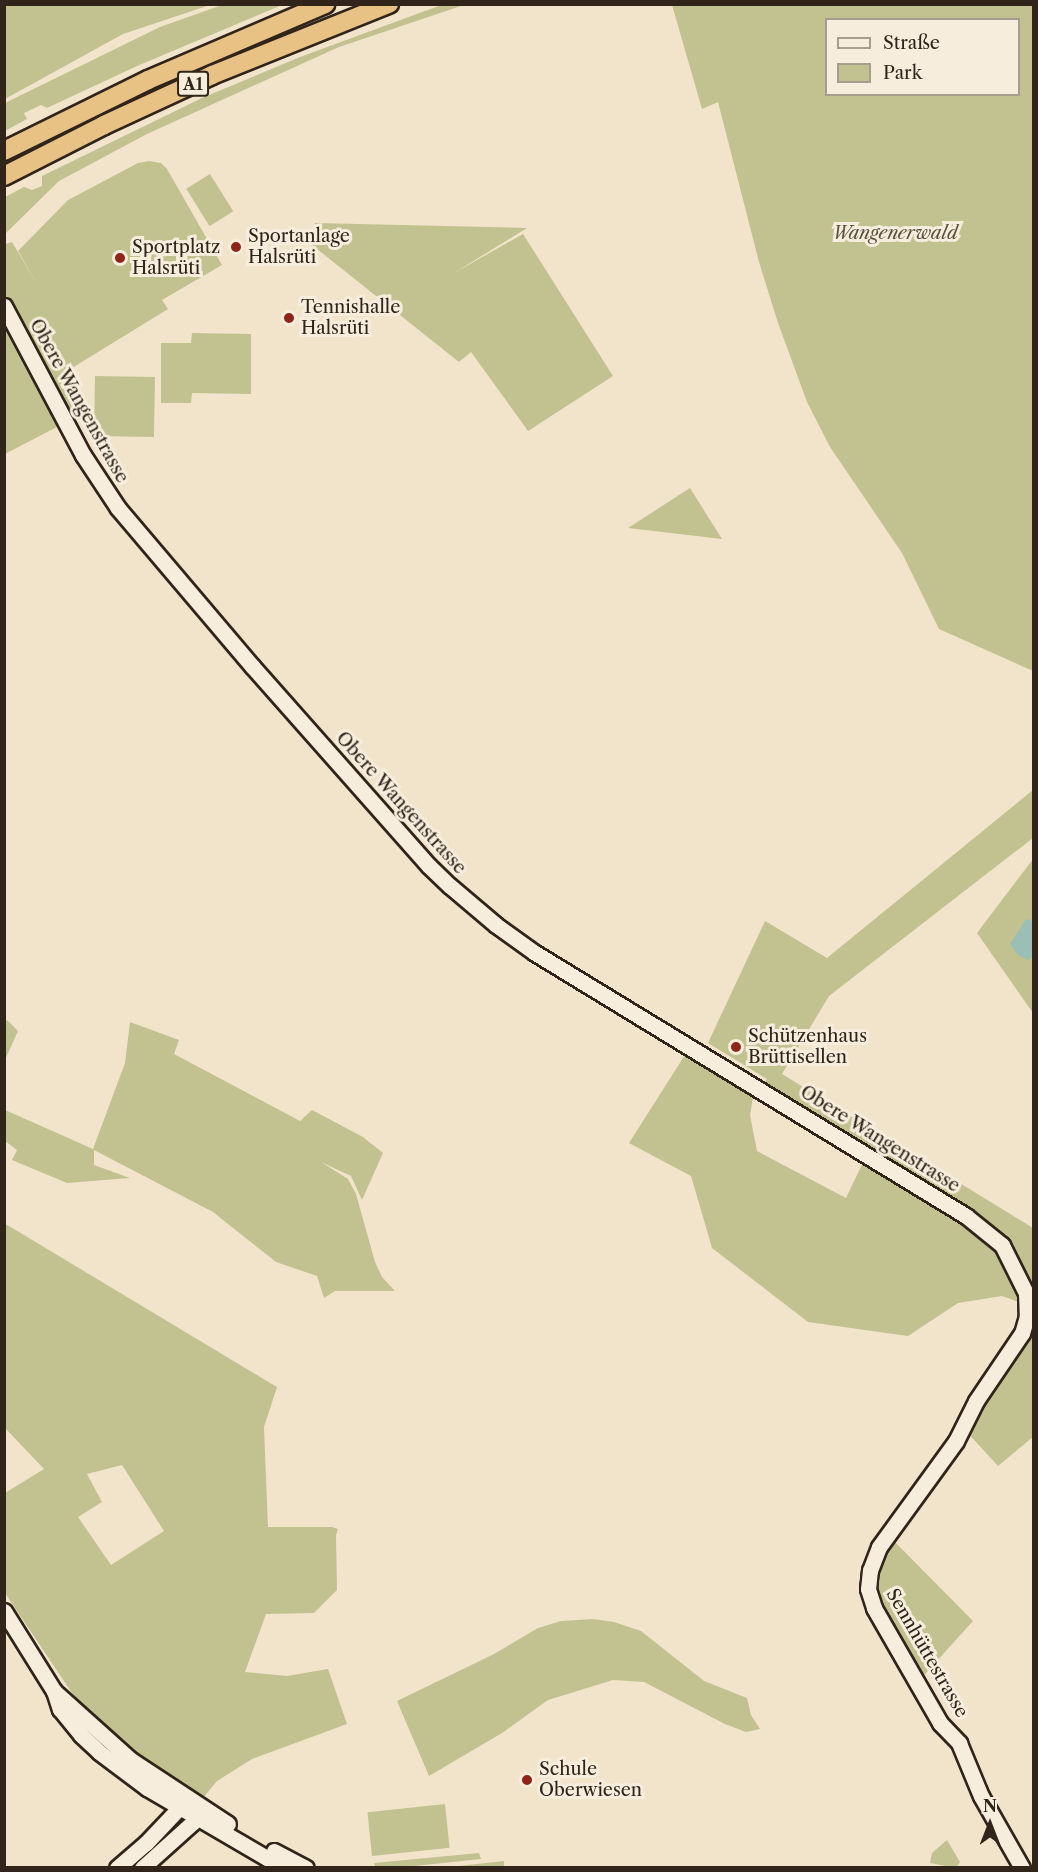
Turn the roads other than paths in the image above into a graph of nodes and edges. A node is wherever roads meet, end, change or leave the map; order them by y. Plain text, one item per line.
1 (325, 4) edge
2 (388, 4) edge
3 (4, 151) edge
4 (4, 176) edge
5 (4, 306) edge
6 (1028, 1306) joint
7 (4, 1611) edge
8 (54, 1691) junction
9 (180, 1807) junction
10 (197, 1811) junction
11 (117, 1868) edge
12 (142, 1868) edge
13 (284, 1868) edge
14 (306, 1868) edge
15 (1022, 1868) edge

1 - 3 highway, A1
2 - 4 highway, A1
5 - 6 street, Obere Wangenstrasse
6 - 15 street, Sennhüttestrasse
7 - 8 street
8 - 9 street
8 - 10 street
9 - 10 street
9 - 11 street
10 - 12 street
10 - 13 street
10 - 14 street

